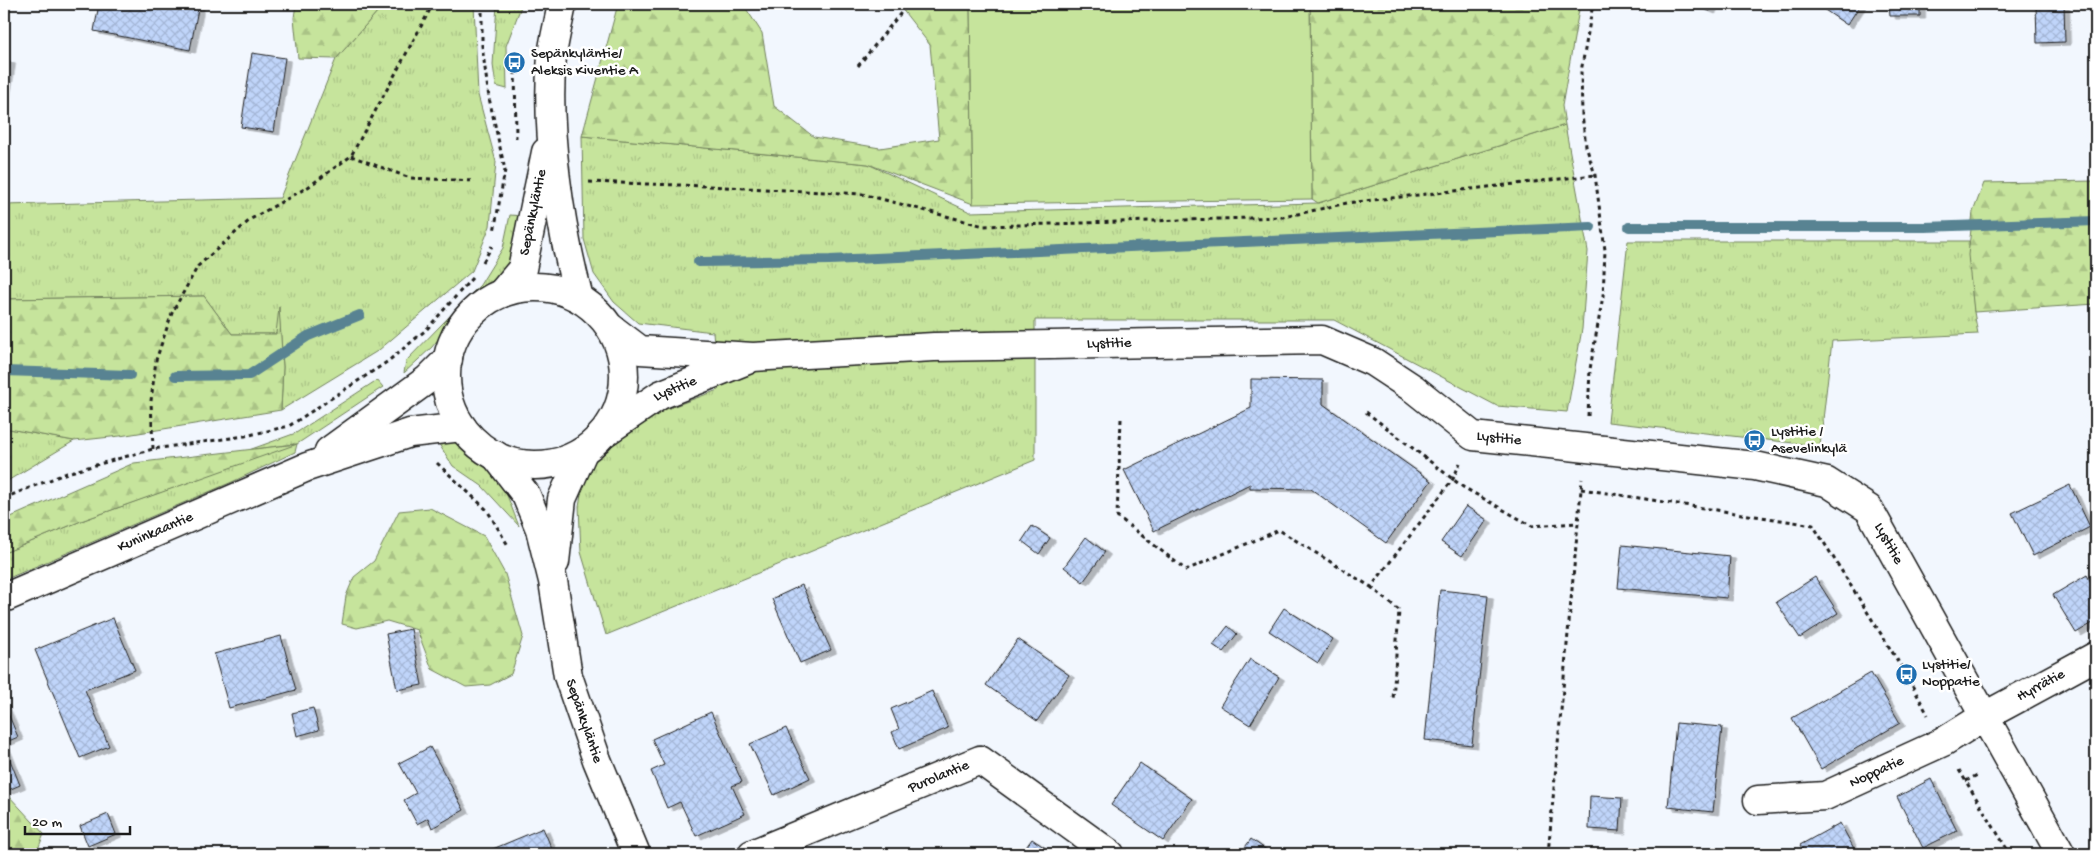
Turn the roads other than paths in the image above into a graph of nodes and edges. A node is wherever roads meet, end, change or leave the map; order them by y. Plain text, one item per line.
1 (562, 4) edge
2 (552, 126) junction
3 (502, 293) junction
4 (579, 298) junction
5 (611, 328) junction
6 (753, 357) junction
7 (448, 359) junction
8 (462, 427) junction
9 (604, 433) junction
10 (583, 452) junction
11 (495, 456) junction
12 (307, 467) junction
13 (553, 581) junction
14 (4, 598) edge
15 (2096, 656) edge
16 (1985, 716) junction
17 (1758, 800) dead end
18 (636, 854) edge
19 (752, 854) edge
20 (1110, 854) edge
21 (2061, 854) edge

1 - 2 street, Sepänkyläntie
2 - 3 street, Sepänkyläntie
2 - 4 street, Sepänkyläntie
3 - 4 street
3 - 7 street
4 - 5 street
5 - 6 street, Lystitie
5 - 9 street
6 - 9 street, Lystitie
6 - 16 street, Lystitie
7 - 8 street
7 - 12 street, Kuninkaantie
8 - 11 street
8 - 12 street, Kuninkaantie
9 - 10 street
10 - 11 street
10 - 13 street, Sepänkyläntie
11 - 13 street, Sepänkyläntie
12 - 14 street, Kuninkaantie
13 - 18 street, Sepänkyläntie
15 - 16 street, Hyrrätie
16 - 17 street, Noppatie
16 - 21 street, Lystitie
19 - 20 street, Purolantie

